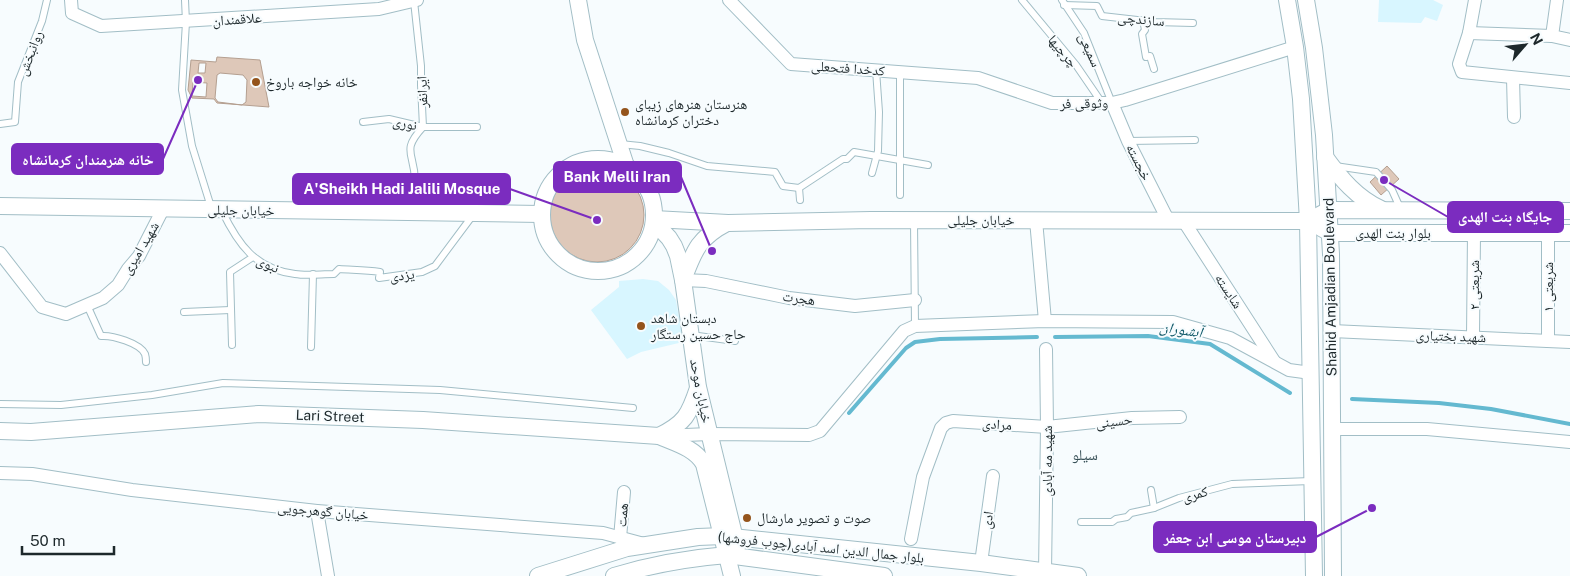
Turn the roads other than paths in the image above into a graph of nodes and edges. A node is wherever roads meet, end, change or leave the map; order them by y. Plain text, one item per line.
1 (47, 0) edge
2 (71, 0) edge
3 (185, 0) edge
4 (415, 0) edge
5 (578, 0) edge
6 (730, 0) edge
7 (1022, 0) edge
8 (1287, 0) edge
9 (1306, 0) edge
10 (1475, 0) edge
11 (1558, 0) edge
12 (1063, 3) edge
13 (1143, 20) junction
14 (186, 22) junction
15 (1193, 23) dead end
16 (1469, 33) junction
17 (1552, 36) junction
18 (1570, 40) edge
19 (1295, 47) junction
20 (1157, 53) dead end
21 (1150, 56) junction
22 (1154, 69) dead end
23 (876, 70) junction
24 (900, 72) junction
25 (1513, 78) junction
26 (1570, 83) edge
27 (1107, 103) junction
28 (1514, 118) dead end
29 (362, 122) dead end
30 (0, 124) edge
31 (424, 126) junction
32 (477, 127) dead end
33 (1195, 140) dead end
34 (1128, 141) junction
35 (618, 144) junction
36 (876, 156) junction
37 (900, 161) junction
38 (1328, 161) junction
39 (928, 165) dead end
40 (626, 166) junction
41 (872, 173) dead end
42 (415, 180) dead end
43 (799, 188) junction
44 (900, 195) dead end
45 (800, 200) dead end
46 (0, 206) edge
47 (163, 209) junction
48 (217, 209) junction
49 (1329, 210) junction
50 (1393, 211) junction
51 (1570, 211) edge
52 (474, 213) junction
53 (541, 214) junction
54 (654, 220) junction
55 (914, 220) junction
56 (1036, 220) junction
57 (1176, 220) junction
58 (1308, 221) junction
59 (728, 223) junction
60 (1330, 232) junction
61 (1474, 233) junction
62 (1548, 233) junction
63 (1570, 233) edge
64 (0, 253) edge
65 (253, 257) junction
66 (339, 269) joint
67 (312, 274) junction
68 (683, 280) junction
69 (915, 300) junction
70 (87, 305) junction
71 (230, 310) junction
72 (184, 312) dead end
73 (1045, 321) junction
74 (915, 326) junction
75 (1332, 332) junction
76 (691, 335) junction
77 (1473, 337) junction
78 (735, 341) dead end
79 (1548, 341) junction
80 (1570, 342) edge
81 (232, 345) dead end
82 (311, 347) dead end
83 (1046, 349) dead end
84 (146, 362) dead end
85 (1274, 362) junction
86 (1311, 373) junction
87 (698, 387) junction
88 (0, 404) edge
89 (633, 408) dead end
90 (1180, 417) dead end
91 (1047, 427) junction
92 (1332, 429) junction
93 (0, 431) edge
94 (709, 434) junction
95 (659, 436) junction
96 (1570, 442) edge
97 (0, 473) edge
98 (994, 476) dead end
99 (1312, 481) junction
100 (1151, 490) dead end
101 (624, 492) dead end
102 (1154, 508) junction
103 (317, 511) junction
104 (1081, 522) dead end
105 (729, 536) junction
106 (620, 538) junction
107 (911, 539) dead end
108 (646, 544) junction
109 (733, 556) junction
110 (981, 563) junction
111 (1046, 572) junction
112 (328, 576) edge
113 (538, 576) edge
114 (614, 576) edge
115 (732, 576) edge
116 (741, 576) edge
117 (878, 576) edge
118 (1078, 576) edge
119 (1314, 576) edge
120 (1333, 576) edge

1 - 30 lane, روانبخش
2 - 14 street, علاقمندان
3 - 14 lane, نبوی
4 - 14 street, علاقمندان
4 - 31 lane, ایرانفر
5 - 35 main road
6 - 23 street, کدخدا فتحعلی
7 - 27 lane, چرچیها
8 - 19 main road, Shahid Amjadian Boulevard
9 - 38 main road, Shahid Amjadian Boulevard
10 - 16 street
11 - 17 street
12 - 13 lane, سازندچی
12 - 27 lane, سمیعی
13 - 15 lane, سازندچی
13 - 21 lane
14 - 48 lane, نبوی
16 - 17 street
16 - 25 street
17 - 18 street
19 - 27 street, وثوقی فر
19 - 58 main road, Shahid Amjadian Boulevard
20 - 21 lane
21 - 22 lane
23 - 24 street, کدخدا فتحعلی
23 - 36 lane
24 - 27 street, وثوقی فر
24 - 37 lane, کدخدا فتحعلی
25 - 26 street
25 - 28 street
27 - 34 street, خجسته
29 - 31 lane, نوری
31 - 32 lane, نوری
31 - 42 lane, ایرانفر
33 - 34 lane
34 - 57 street, خجسته
35 - 40 main road
35 - 43 lane
36 - 37 lane
36 - 41 lane
36 - 43 lane
37 - 39 lane
37 - 44 lane, کدخدا فتحعلی
38 - 49 main road, Shahid Amjadian Boulevard
38 - 50 main road
38 - 50 lane
40 - 53 main road
40 - 54 main road
43 - 45 lane
46 - 47 main road, خیابان جلیلی
47 - 48 main road, خیابان جلیلی
47 - 70 street, شهید امیری
48 - 52 main road, خیابان جلیلی
48 - 65 lane, نبوی
49 - 50 main road, بلوار بنت الهدی
49 - 58 main road
49 - 60 main road, Shahid Amjadian Boulevard
50 - 51 main road, بلوار بنت الهدی
52 - 53 main road, خیابان جلیلی
52 - 66 lane, یزدی
53 - 54 main road
54 - 59 main road, خیابان جلیلی
54 - 68 main road, خیابان موحد
55 - 56 main road, خیابان جلیلی
55 - 59 main road, خیابان جلیلی
55 - 69 lane
56 - 57 main road, خیابان جلیلی
56 - 73 street
57 - 58 main road, خیابان جلیلی
57 - 85 street, شایسته
58 - 60 main road, بلوار بنت الهدی
58 - 86 main road, Shahid Amjadian Boulevard
59 - 68 main road
60 - 61 main road, بلوار بنت الهدی
60 - 75 main road, Shahid Amjadian Boulevard
61 - 62 main road, بلوار بنت الهدی
61 - 77 street, شریعتی ۲
62 - 63 main road, بلوار بنت الهدی
62 - 79 street, شریعتی ۱
64 - 70 street, شهید امیری
65 - 67 lane, نبوی
65 - 71 lane
66 - 67 lane, نبوی
67 - 82 lane
68 - 69 street, هجرت
68 - 76 main road, خیابان موحد
69 - 74 lane
70 - 84 lane
71 - 72 lane
71 - 81 lane
73 - 74 street
73 - 85 street
74 - 94 street
75 - 77 street, شهید بختیاری
75 - 92 main road, Shahid Amjadian Boulevard
76 - 78 lane
76 - 87 main road, خیابان موحد
77 - 79 street, شهید بختیاری
79 - 80 street, شهید بختیاری
83 - 91 street, شهید مه آبادی
85 - 86 street
86 - 99 main road, Shahid Amjadian Boulevard
87 - 94 main road, خیابان موحد
87 - 95 main road
88 - 89 lane
90 - 91 street, حسینی
91 - 107 street, مرادی
91 - 111 street, شهید مه آبادی
92 - 96 street
92 - 120 main road, Shahid Amjadian Boulevard
93 - 95 main road, Lari Street
94 - 95 street
94 - 105 main road, خیابان موحد
95 - 105 main road
97 - 103 street, خیابان گوهرجویی
98 - 110 street, ادی
99 - 102 lane, کمری
99 - 119 main road, Shahid Amjadian Boulevard
100 - 102 lane
101 - 106 street, همت
102 - 104 lane, کمری
103 - 106 street, خیابان گوهرجویی
103 - 112 street
105 - 108 main road, بلوار جمال الدین اسد آبادی(چوب فروشها)
105 - 109 main road
105 - 110 main road, بلوار جمال الدین اسد آبادی(چوب فروشها)
106 - 108 street, خیابان گوهرجویی
108 - 113 main road, بلوار جمال الدین اسد آبادی(چوب فروشها)
109 - 114 main road, بلوار جمال الدین اسد آبادی(چوب فروشها)
109 - 115 main road
109 - 116 main road
109 - 117 main road, بلوار جمال الدین اسد آبادی(چوب فروشها)
110 - 111 main road, بلوار جمال الدین اسد آبادی(چوب فروشها)
111 - 118 main road, بلوار جمال الدین اسد آبادی(چوب فروشها)

